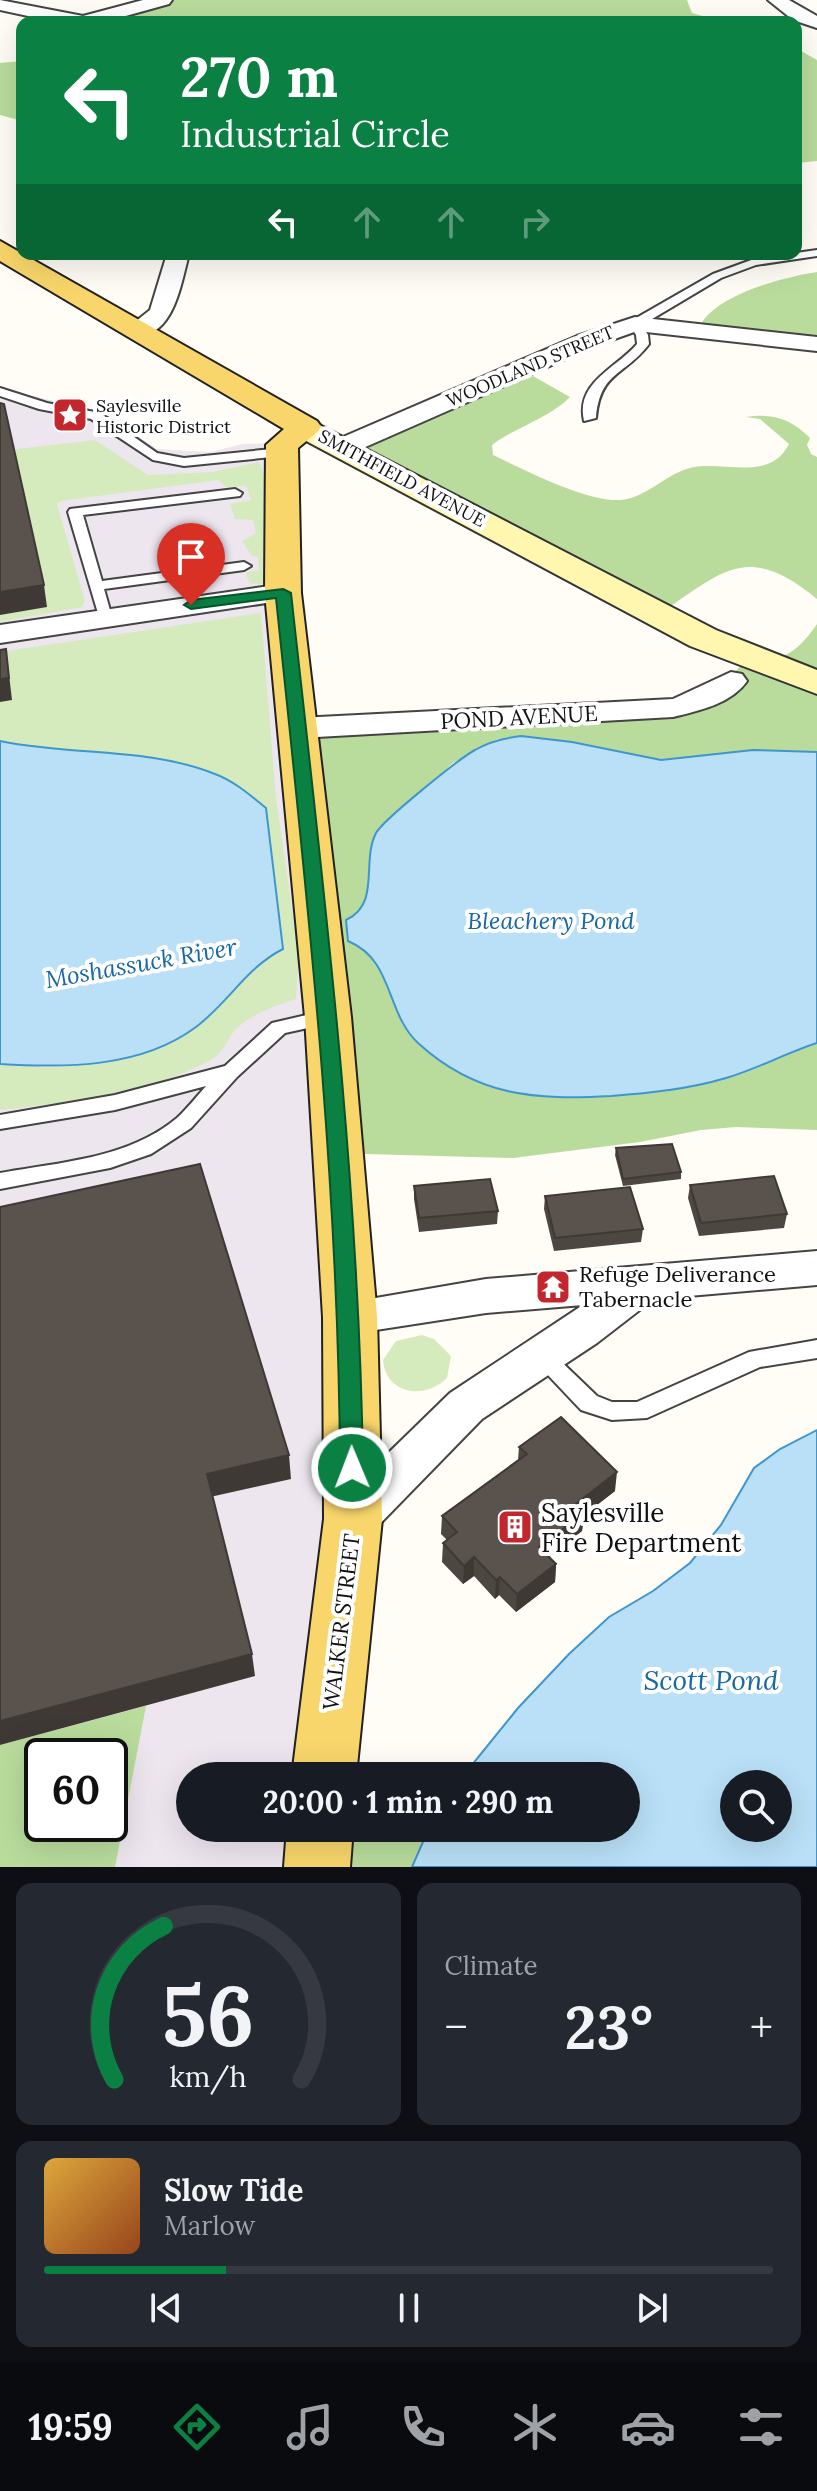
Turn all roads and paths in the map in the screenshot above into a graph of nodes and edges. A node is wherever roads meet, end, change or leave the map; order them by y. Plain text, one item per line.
1 (163, 0) edge
2 (777, 0) edge
3 (0, 5) edge
4 (54, 16) edge
5 (105, 16) edge
6 (799, 16) edge
7 (19, 260) edge
8 (176, 260) edge
9 (768, 260) edge
10 (635, 324) junction
11 (138, 329) junction
12 (817, 344) edge
13 (0, 392) edge
14 (589, 418) dead end
15 (294, 440) junction
16 (345, 446) junction
17 (235, 493) dead end
18 (244, 566) dead end
19 (96, 586) junction
20 (283, 593) junction
21 (105, 617) junction
22 (0, 634) edge
23 (731, 681) dead end
24 (817, 683) edge
25 (299, 728) junction
26 (328, 1017) junction
27 (230, 1072) junction
28 (0, 1122) edge
29 (0, 1181) edge
30 (817, 1268) edge
31 (641, 1285) junction
32 (350, 1317) junction
33 (817, 1349) edge
34 (540, 1355) junction
35 (353, 1519) junction
36 (326, 1762) edge
37 (319, 1842) edge
38 (317, 1867) edge

1 - 5 street
2 - 6 street
3 - 4 street
7 - 11 main road, SMITHFIELD AVENUE
8 - 11 street
9 - 10 lane
10 - 12 street, WOODLAND STREET
10 - 14 lane
10 - 16 street, WOODLAND STREET
11 - 15 main road, SMITHFIELD AVENUE
13 - 15 lane
15 - 16 main road, SMITHFIELD AVENUE
15 - 20 main road, WALKER STREET
16 - 24 main road, SMITHFIELD AVENUE
17 - 19 lane
18 - 19 lane
19 - 21 lane
20 - 21 street
20 - 25 main road, WALKER STREET
21 - 22 street
23 - 25 street, POND AVENUE
25 - 26 main road, WALKER STREET
26 - 27 lane
26 - 32 main road, WALKER STREET
27 - 28 lane
27 - 29 lane
30 - 31 street
31 - 32 street
31 - 34 street
32 - 35 main road, WALKER STREET
33 - 34 lane
34 - 35 street
35 - 36 main road, WALKER STREET
37 - 38 main road

